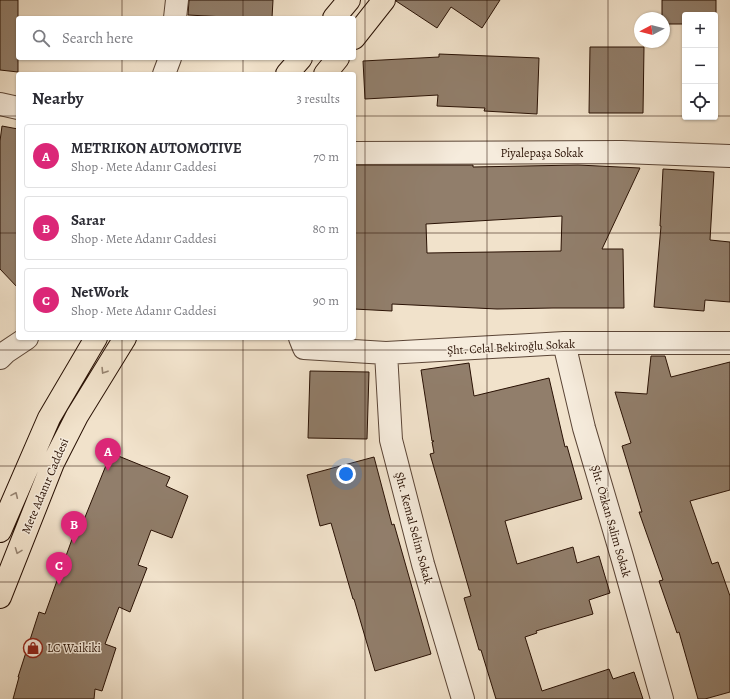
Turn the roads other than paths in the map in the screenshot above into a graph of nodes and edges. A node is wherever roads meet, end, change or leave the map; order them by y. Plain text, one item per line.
1 (177, 0) edge
2 (349, 0) edge
3 (384, 0) edge
4 (175, 16) edge
5 (336, 16) edge
6 (356, 35) edge
7 (169, 60) edge
8 (299, 60) edge
9 (336, 60) edge
10 (165, 72) edge
11 (289, 72) edge
12 (327, 72) edge
13 (0, 104) edge
14 (16, 108) edge
15 (356, 152) edge
16 (730, 156) edge
17 (24, 340) edge
18 (95, 340) edge
19 (124, 340) edge
20 (301, 340) edge
21 (564, 343) junction
22 (730, 343) edge
23 (2, 353) edge
24 (386, 353) junction
25 (0, 531) edge
26 (0, 597) edge
27 (463, 699) edge
28 (662, 699) edge

1 - 4 street
2 - 5 main road
3 - 6 main road
7 - 10 street
8 - 11 main road
9 - 12 main road
13 - 14 street
15 - 16 street, Piyalepaşa Sokak
17 - 23 street
25 -> 18 main road, Mete Adanır Caddesi
19 -> 26 main road, Mete Adanır Caddesi
20 - 24 street, Şht. Celal Bekiroğlu Sokak
21 - 22 street, Şht. Celal Bekiroğlu Sokak
21 - 24 street, Şht. Celal Bekiroğlu Sokak
21 - 28 street, Şht. Özkan Salim Sokak
24 - 27 street, Şht. Kemal Selim Sokak

